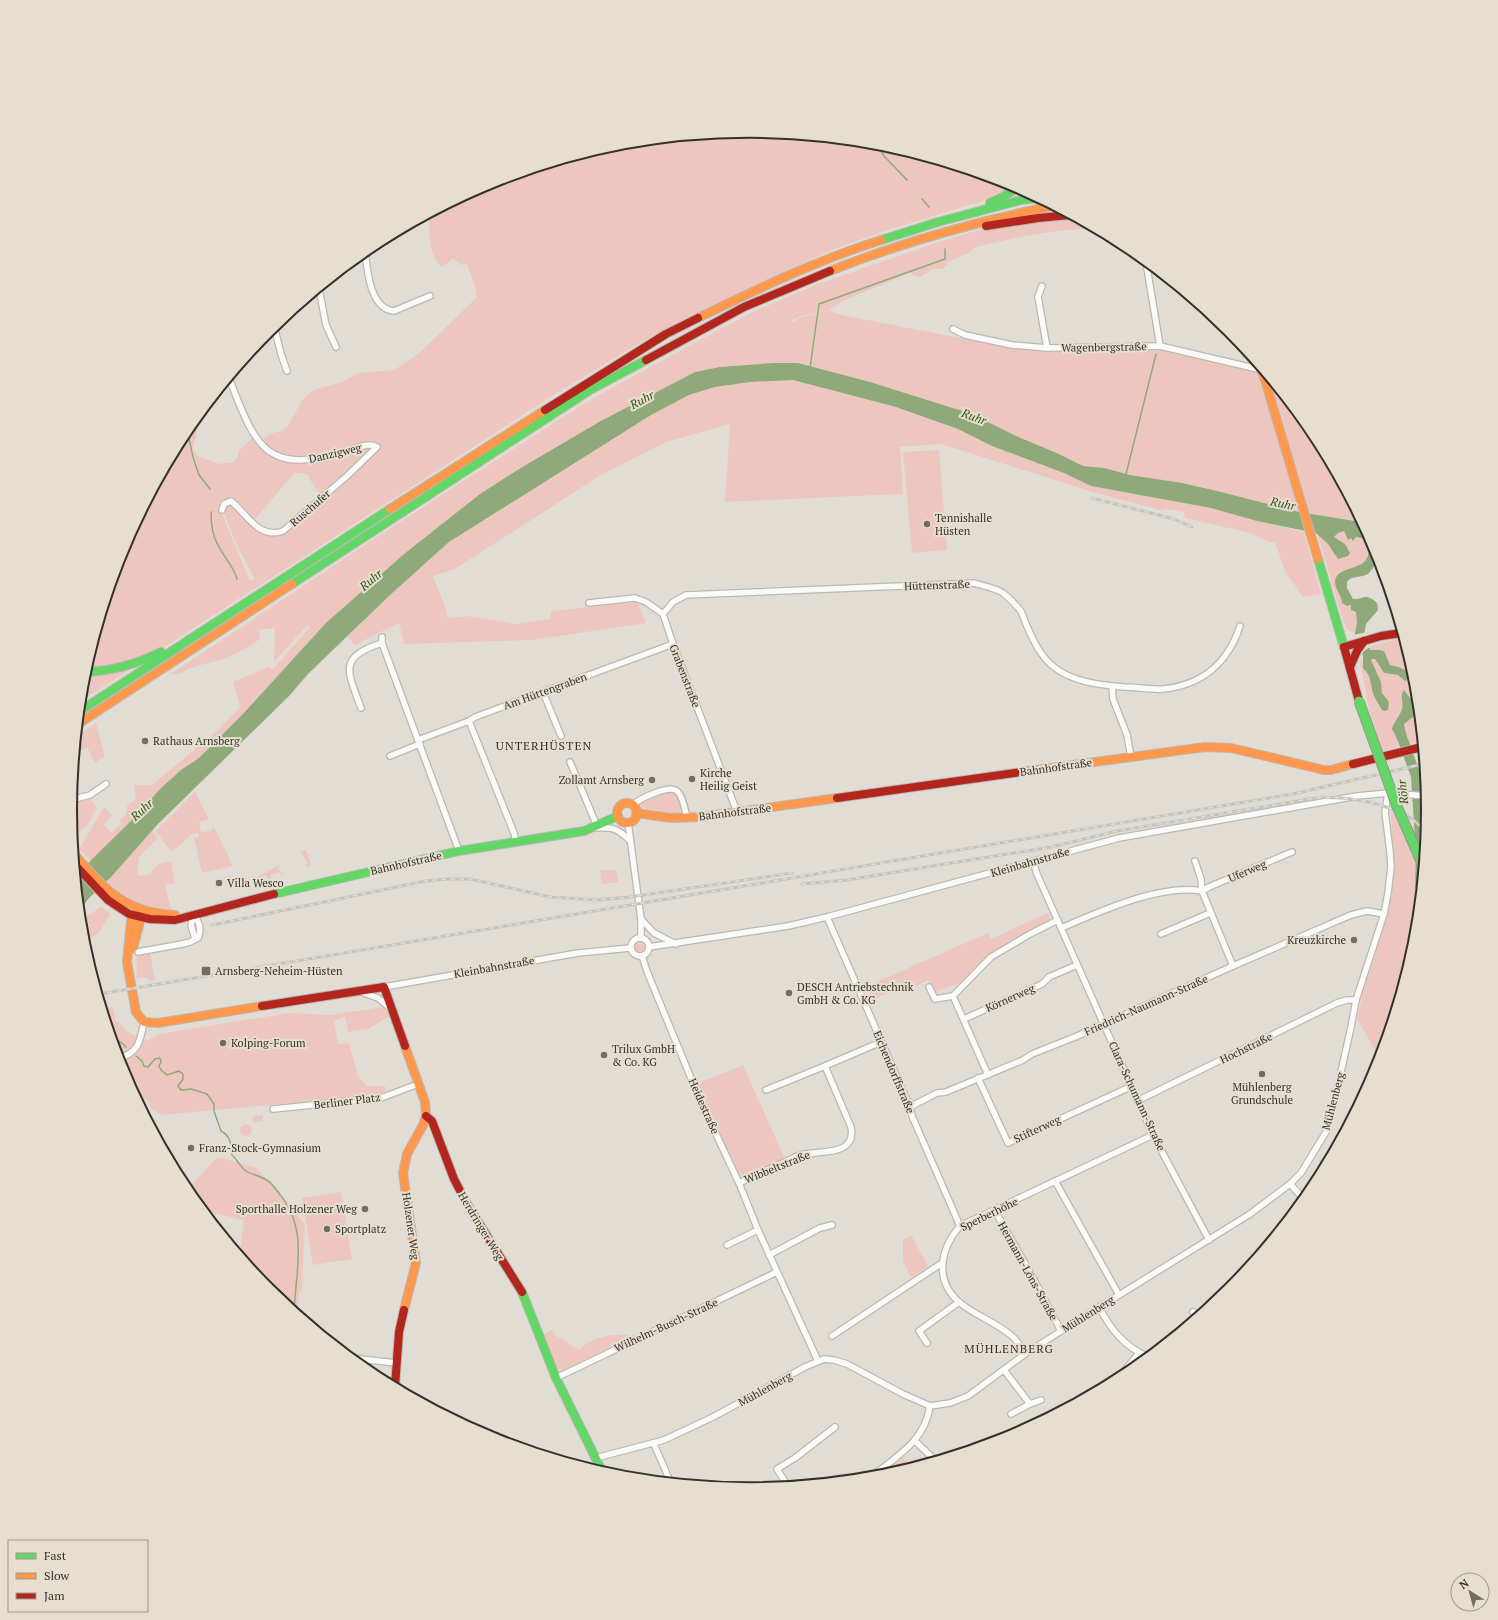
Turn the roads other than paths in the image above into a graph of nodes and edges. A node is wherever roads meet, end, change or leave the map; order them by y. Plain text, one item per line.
1 (1011, 191) edge
2 (1028, 199) edge
3 (1046, 207) edge
4 (1062, 216) edge
5 (938, 222) junction
6 (942, 232) junction
7 (366, 258) edge
8 (1147, 269) edge
9 (1042, 286) dead end
10 (320, 294) edge
11 (430, 296) dead end
12 (953, 329) dead end
13 (276, 333) edge
14 (1160, 346) junction
15 (336, 347) dead end
16 (1047, 348) junction
17 (1255, 368) edge
18 (288, 371) dead end
19 (1265, 380) edge
20 (232, 382) edge
21 (368, 445) joint
22 (222, 510) dead end
23 (589, 603) dead end
24 (663, 614) junction
25 (1240, 626) dead end
26 (205, 629) junction
27 (1397, 633) edge
28 (1364, 641) junction
29 (673, 644) junction
30 (1344, 647) junction
31 (1350, 667) junction
32 (92, 672) edge
33 (1112, 686) junction
34 (543, 692) junction
35 (85, 707) edge
36 (361, 708) dead end
37 (83, 721) edge
38 (469, 721) junction
39 (562, 736) dead end
40 (419, 742) junction
41 (1418, 748) edge
42 (390, 756) dead end
43 (1130, 756) junction
44 (570, 762) dead end
45 (106, 784) dead end
46 (1388, 793) junction
47 (1421, 796) edge
48 (77, 798) edge
49 (635, 809) junction
50 (736, 812) junction
51 (618, 816) junction
52 (686, 818) junction
53 (628, 822) junction
54 (594, 827) junction
55 (630, 841) junction
56 (516, 842) junction
57 (459, 852) junction
58 (1292, 852) dead end
59 (1419, 860) edge
60 (1033, 861) junction
61 (1194, 861) dead end
62 (79, 865) edge
63 (1202, 891) junction
64 (136, 913) junction
65 (1210, 913) junction
66 (194, 914) junction
67 (1384, 914) junction
68 (827, 917) junction
69 (640, 919) junction
70 (1058, 920) junction
71 (1061, 928) junction
72 (1161, 934) dead end
73 (197, 938) junction
74 (641, 938) junction
75 (676, 944) junction
76 (649, 947) junction
77 (630, 948) junction
78 (138, 952) dead end
79 (642, 956) junction
80 (1077, 965) junction
81 (1233, 966) junction
82 (384, 987) junction
83 (929, 987) dead end
84 (358, 991) junction
85 (953, 996) junction
86 (1356, 1000) junction
87 (392, 1011) junction
88 (964, 1019) junction
89 (144, 1022) junction
90 (1104, 1023) junction
91 (881, 1042) junction
92 (124, 1057) edge
93 (825, 1066) junction
94 (988, 1075) junction
95 (978, 1078) junction
96 (418, 1084) junction
97 (1130, 1087) junction
98 (766, 1090) dead end
99 (1137, 1101) junction
100 (910, 1107) junction
101 (273, 1109) dead end
102 (426, 1116) junction
103 (1153, 1135) junction
104 (1055, 1181) junction
105 (739, 1182) junction
106 (1290, 1184) junction
107 (1300, 1194) edge
108 (995, 1211) junction
109 (832, 1225) dead end
110 (960, 1226) junction
111 (758, 1230) junction
112 (1209, 1240) junction
113 (727, 1245) dead end
114 (769, 1255) junction
115 (942, 1263) junction
116 (777, 1272) junction
117 (1119, 1295) junction
118 (959, 1302) junction
119 (1099, 1307) junction
120 (1061, 1331) junction
121 (832, 1336) dead end
122 (927, 1343) dead end
123 (1139, 1353) junction
124 (1025, 1354) junction
125 (1142, 1354) edge
126 (363, 1359) edge
127 (818, 1361) junction
128 (1131, 1362) edge
129 (396, 1363) junction
130 (1004, 1370) junction
131 (556, 1378) junction
132 (395, 1381) edge
133 (1041, 1400) dead end
134 (1030, 1404) junction
135 (930, 1406) junction
136 (1011, 1414) dead end
137 (835, 1427) dead end
138 (916, 1441) junction
139 (654, 1444) junction
140 (931, 1456) edge
141 (596, 1458) junction
142 (599, 1465) edge
143 (881, 1469) edge
144 (668, 1477) edge
145 (785, 1481) edge

1 - 5 main road
2 - 5 main road
3 - 6 main road
4 - 6 main road
5 - 26 main road
6 - 37 main road
7 - 11 street
8 - 14 street, Wagenbergstraße
9 - 16 street, Wagenbergstraße
10 - 15 street
12 - 16 street, Wagenbergstraße
13 - 18 street
14 - 16 street, Wagenbergstraße
14 - 17 street, Wagenbergstraße
19 - 30 main road
20 - 21 street, Danzigweg
21 - 22 street, Ruschufer
23 - 24 street
24 - 29 street, Grabenstraße
24 - 33 street, Hüttenstraße
25 - 33 street, Hüttenstraße
26 - 32 main road
26 - 35 main road
27 - 28 main road
28 - 30 main road
28 - 31 main road
29 - 34 street, Am Hüttengraben
29 - 50 street, Grabenstraße
30 - 31 main road
31 - 59 main road, bridge
33 - 43 street
34 - 38 street, Am Hüttengraben
34 - 39 street
36 - 40 street
38 - 40 street, Am Hüttengraben
38 - 56 street
40 - 42 street, Am Hüttengraben
40 - 57 street
41 - 43 main road, Bahnhofstraße
43 - 50 main road, Bahnhofstraße
44 - 54 street
45 - 48 street
46 - 47 street, Kleinbahnstraße
46 - 60 street, Kleinbahnstraße
46 - 67 street, Mühlenberg
49 - 51 main road, Bahnhofstraße
49 - 52 main road, Bahnhofstraße
49 - 52 street, Bahnhofstraße
49 - 53 main road, Bahnhofstraße
50 - 52 main road, Bahnhofstraße
51 - 53 main road
51 - 54 main road, Bahnhofstraße
53 - 55 street
54 - 55 street
54 - 56 main road, Bahnhofstraße
55 - 69 street
56 - 57 main road, Bahnhofstraße
57 - 66 main road, Bahnhofstraße
58 - 63 street, Uferweg
60 - 68 street, Kleinbahnstraße
60 - 70 street, Clara-Schumann-Straße
61 - 63 street
62 - 64 main road
63 - 65 street
63 - 71 street
64 - 66 main road, Bahnhofstraße
64 - 89 main road
65 - 72 street
65 - 81 street
66 - 73 street
66 - 73 street
67 - 81 street, Friedrich-Naumann-Straße
67 - 86 street, Mühlenberg
68 - 75 street, Kleinbahnstraße
68 - 91 street, Eichendorffstraße
69 - 74 street
69 - 75 street
70 - 71 street, Clara-Schumann-Straße
70 - 85 street
71 - 80 street, Clara-Schumann-Straße
73 - 78 street
74 - 76 street
74 - 77 street
75 - 76 street, Kleinbahnstraße
76 - 79 street
77 - 79 street
77 - 82 street, Kleinbahnstraße
79 - 105 street, Heidestraße
80 - 88 street, Körnerweg
80 - 90 street, Clara-Schumann-Straße
81 - 90 street, Friedrich-Naumann-Straße
82 - 84 main road, Kleinbahnstraße
82 - 87 main road, Herdringer Weg
83 - 85 street
84 - 87 street, Kleinbahnstraße
84 - 89 main road, Kleinbahnstraße
85 - 88 street
86 - 99 street, Hochstraße
86 - 106 street, Mühlenberg
87 - 96 main road, Herdringer Weg
88 - 94 street
89 - 92 street
90 - 94 street, Friedrich-Naumann-Straße
90 - 97 street, Clara-Schumann-Straße
91 - 93 street
91 - 100 street, Eichendorffstraße
93 - 98 street
93 - 105 street, Wibbeltstraße
94 - 95 street, Friedrich-Naumann-Straße
95 - 97 street, Stifterweg
95 - 100 street, Friedrich-Naumann-Straße
96 - 101 street, Berliner Platz
96 - 102 main road, Herdringer Weg
97 - 99 street, Clara-Schumann-Straße
99 - 103 street, Clara-Schumann-Straße
100 - 110 street, Eichendorffstraße
102 - 129 main road, Holzener Weg
102 - 131 main road, Herdringer Weg
103 - 104 street, Sperberhöhe
103 - 112 street, Clara-Schumann-Straße
104 - 108 street, Sperberhöhe
104 - 117 street
105 - 111 street, Heidestraße
106 - 107 street
106 - 112 street, Mühlenberg
108 - 110 street, Sperberhöhe
108 - 120 street, Hermann-Löns-Straße
109 - 114 street
110 - 115 street, Sperberhöhe
111 - 113 street
111 - 114 street, Heidestraße
112 - 117 street, Mühlenberg
114 - 116 street, Heidestraße
115 - 118 street
115 - 121 street
116 - 127 street, Heidestraße
116 - 131 street, Wilhelm-Busch-Straße
117 - 119 street, Mühlenberg
118 - 122 street
118 - 124 street
119 - 120 street, Mühlenberg
119 - 123 street
120 - 124 street, Mühlenberg
123 - 125 street
123 - 128 street
124 - 130 street, Mühlenberg
126 - 129 street
127 - 135 street, Mühlenberg
127 - 139 street, Mühlenberg
129 - 132 main road, Holzener Weg
130 - 134 street
130 - 135 street, Mühlenberg
131 - 141 main road, Herdringer Weg
133 - 134 street
134 - 136 street
135 - 138 street
137 - 145 street
138 - 140 street
138 - 143 street
139 - 141 street, Mühlenberg
139 - 144 street
141 - 142 main road, Herdringer Weg

